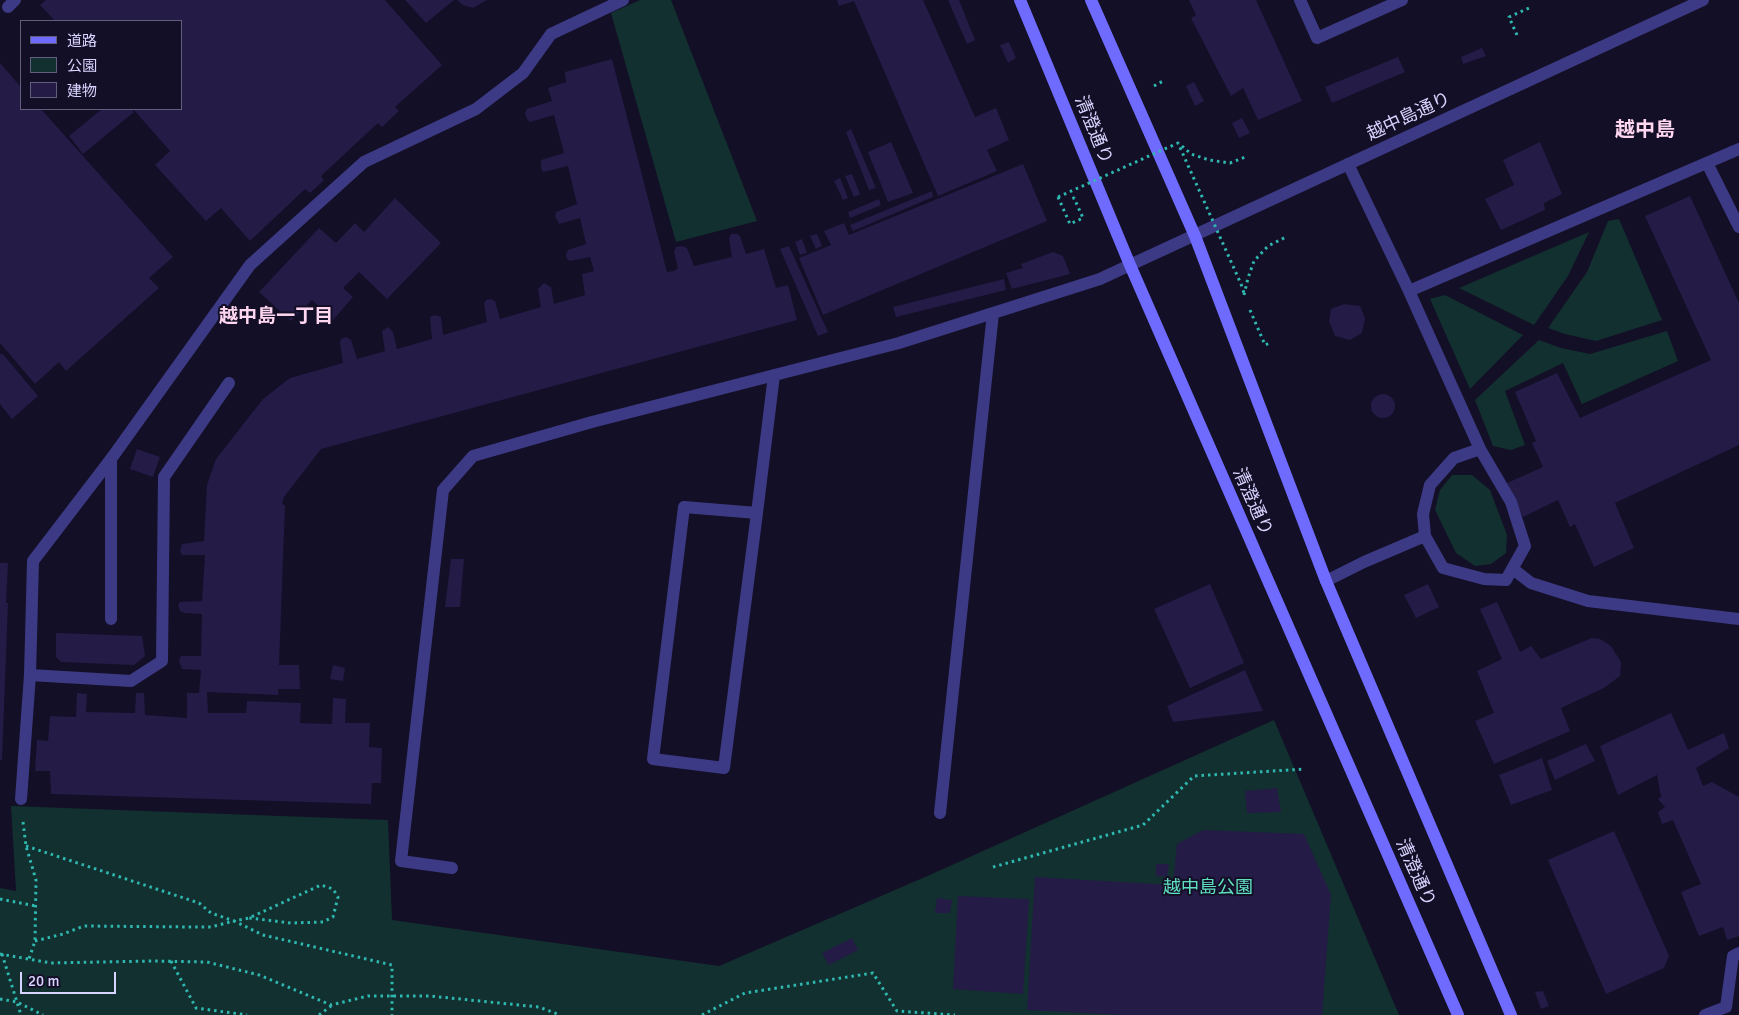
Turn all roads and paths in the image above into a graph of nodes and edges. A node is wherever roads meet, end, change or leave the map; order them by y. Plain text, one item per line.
1 (623, 0) edge
2 (1020, 0) edge
3 (1090, 0) edge
4 (1300, 0) edge
5 (1402, 0) edge
6 (1703, 0) edge
7 (1528, 8) dead end
8 (1517, 35) dead end
9 (1163, 80) dead end
10 (1153, 85) dead end
11 (1178, 143) junction
12 (1739, 149) edge
13 (1248, 156) dead end
14 (1708, 163) junction
15 (1348, 164) junction
16 (1069, 200) dead end
17 (1739, 227) edge
18 (1195, 236) junction
19 (1286, 237) dead end
20 (1130, 265) junction
21 (1409, 291) junction
22 (1244, 295) junction
23 (993, 314) junction
24 (1270, 343) dead end
25 (774, 376) junction
26 (229, 382) dead end
27 (1480, 450) junction
28 (111, 459) junction
29 (757, 513) junction
30 (1425, 536) junction
31 (1513, 569) junction
32 (1326, 581) junction
33 (110, 620) dead end
34 (1739, 620) edge
35 (30, 675) junction
36 (1305, 769) dead end
37 (21, 799) joint
38 (940, 814) dead end
39 (26, 846) junction
40 (993, 867) dead end
41 (452, 868) dead end
42 (0, 899) edge
43 (36, 906) junction
44 (249, 918) junction
45 (234, 921) junction
46 (35, 941) junction
47 (1739, 953) edge
48 (1, 954) edge
49 (29, 959) junction
50 (171, 961) junction
51 (392, 996) junction
52 (0, 999) edge
53 (17, 1002) junction
54 (332, 1005) junction
55 (1730, 1011) edge
56 (897, 1013) edge
57 (21, 1015) edge
58 (43, 1015) edge
59 (248, 1015) edge
60 (319, 1015) edge
61 (392, 1015) edge
62 (560, 1015) edge
63 (702, 1015) edge
64 (955, 1015) edge
65 (1458, 1015) edge
66 (1511, 1015) edge
67 (1705, 1015) edge

1 - 28 street
2 - 20 main road, 清澄通り
3 - 18 main road, 清澄通り
4 - 5 street
6 - 15 street, 越中島通り
7 - 8 path
9 - 10 path
11 - 13 path
11 - 16 path, bridge
11 - 22 path, bridge
12 - 14 street
14 - 17 street
14 - 21 street
15 - 18 street, 越中島通り
15 - 21 street
18 - 20 street, 越中島通り
18 - 32 main road, 清澄通り
19 - 22 path
20 - 23 street, 越中島通り
20 - 65 main road, 清澄通り
21 - 27 street
22 - 24 path
23 - 25 street, 越中島通り
23 - 38 street
25 - 29 street
25 - 41 street, 越中島通り
26 - 35 street
27 - 30 street
27 - 31 street
28 - 33 street
28 - 35 street
29 - 29 street
30 - 31 street
30 - 32 street
31 - 34 street
32 - 66 main road, 清澄通り
35 - 37 street
36 - 40 path
37 - 39 path
39 - 43 path
39 - 45 path
42 - 43 path
43 - 46 path
44 - 44 path
44 - 45 path
45 - 46 path
45 - 51 path
46 - 49 path
47 - 55 street
48 - 49 path
48 - 53 path
49 - 50 path
50 - 54 path
50 - 59 path
51 - 54 path
51 - 61 path
51 - 62 path
52 - 53 path
53 - 57 path
53 - 58 path
54 - 60 path
55 - 67 street
56 - 63 path
56 - 64 path

